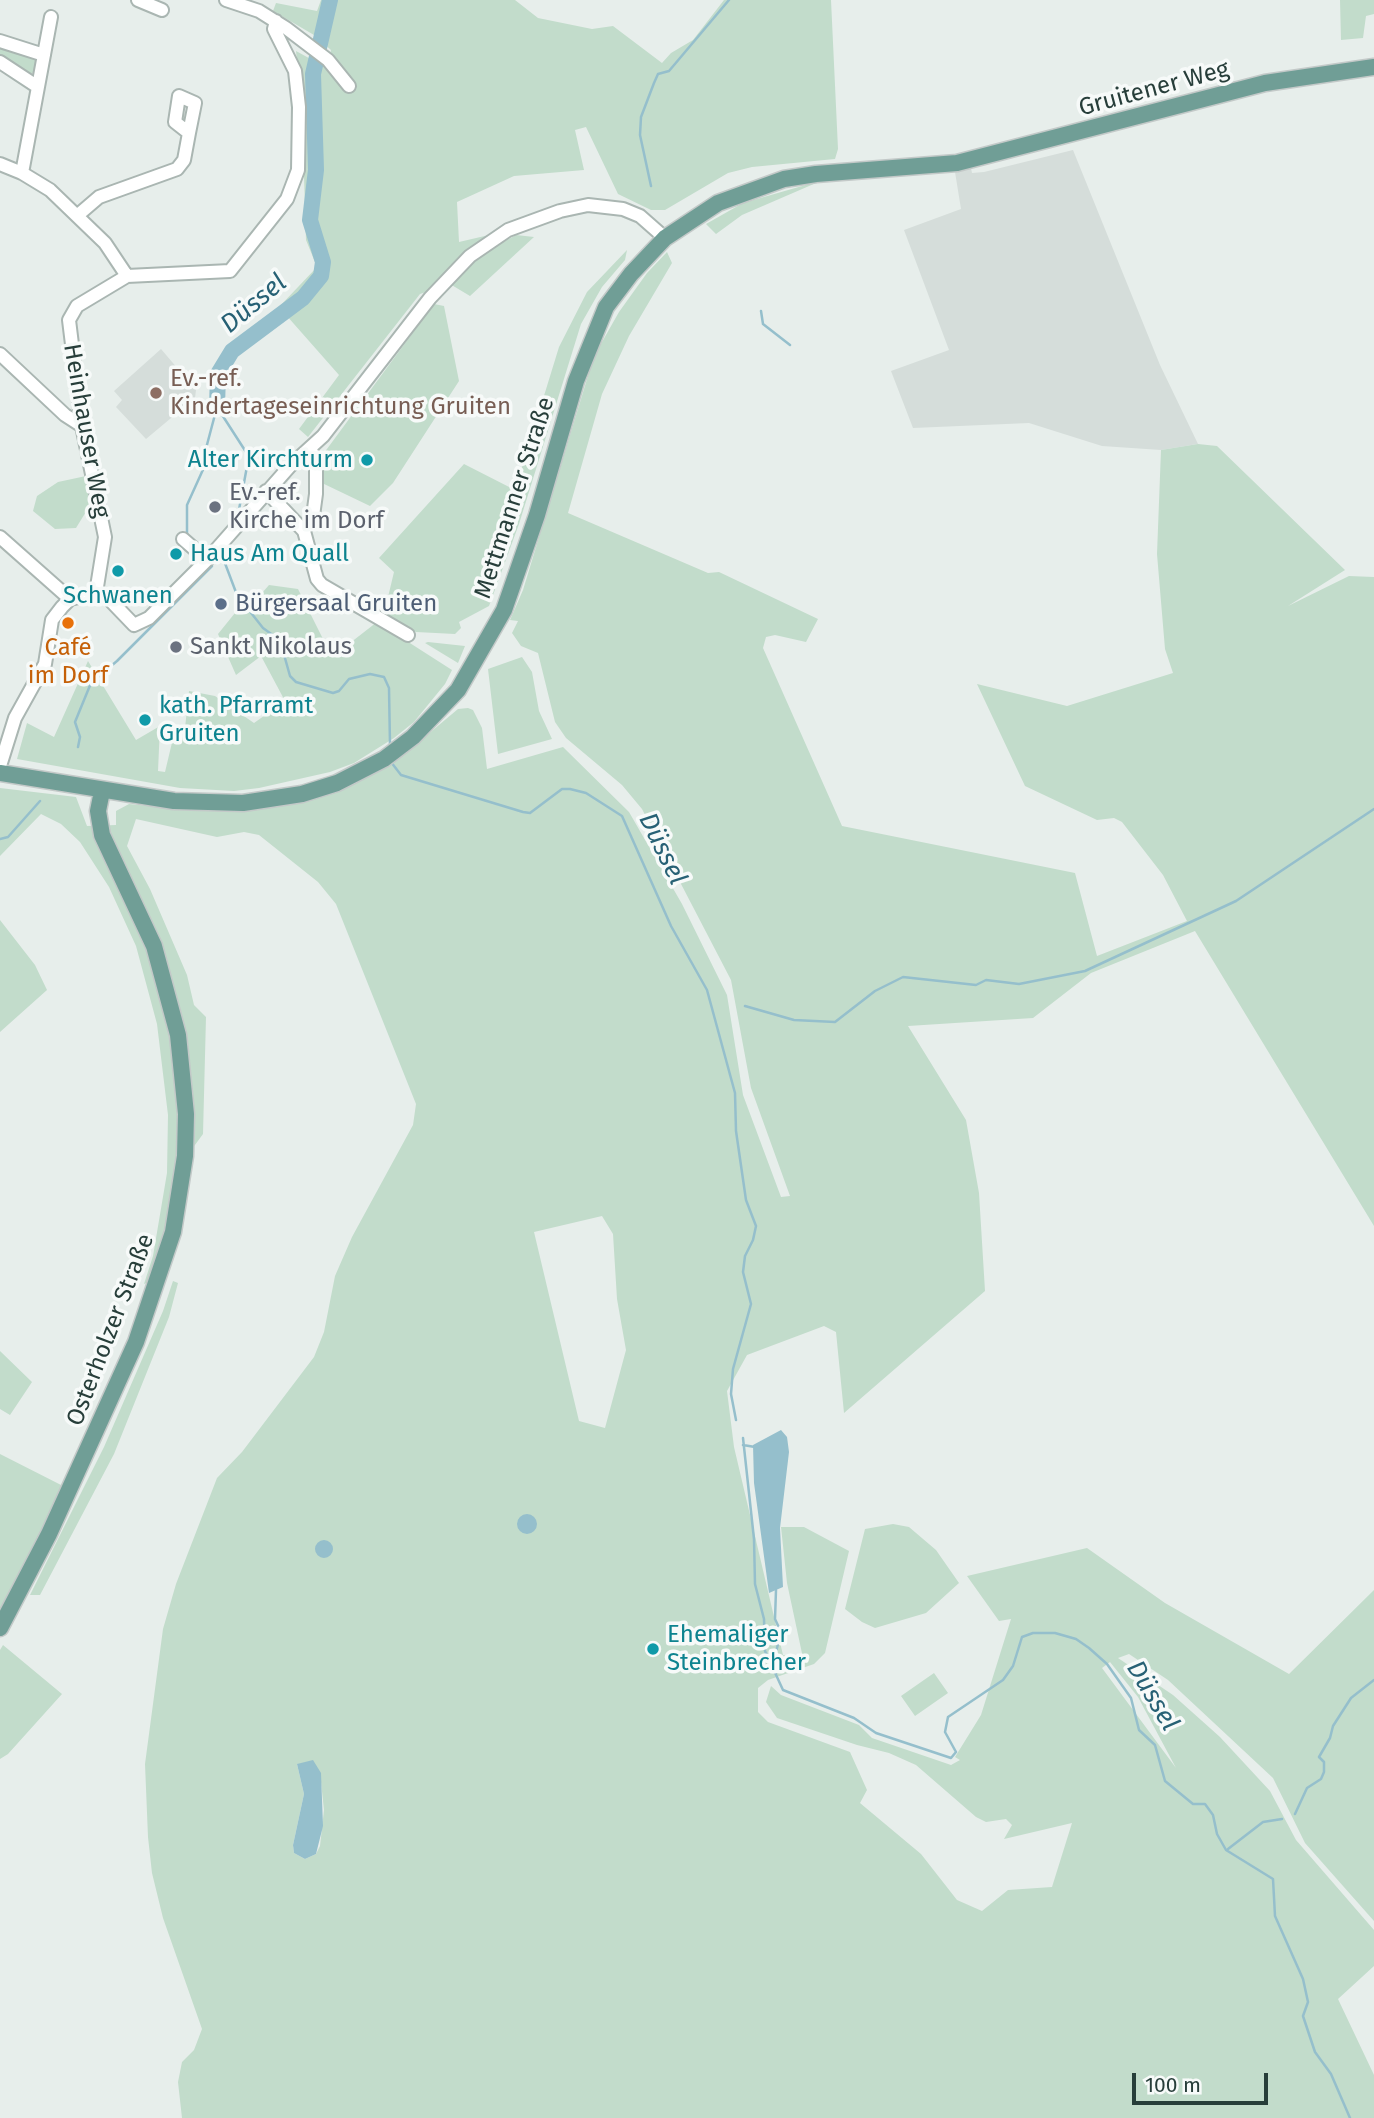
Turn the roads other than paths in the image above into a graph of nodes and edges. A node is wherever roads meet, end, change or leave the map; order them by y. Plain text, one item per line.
1 (138, 0) edge
2 (226, 0) edge
3 (162, 10) dead end
4 (51, 17) dead end
5 (276, 21) junction
6 (0, 41) edge
7 (44, 55) junction
8 (0, 62) edge
9 (1374, 67) edge
10 (349, 86) dead end
11 (38, 87) junction
12 (189, 133) dead end
13 (0, 164) edge
14 (948, 164) joint
15 (22, 173) junction
16 (78, 215) junction
17 (665, 238) junction
18 (127, 276) junction
19 (0, 354) edge
20 (82, 426) junction
21 (310, 448) junction
22 (266, 491) junction
23 (304, 531) junction
24 (0, 537) edge
25 (183, 539) dead end
26 (207, 560) junction
27 (96, 593) junction
28 (70, 599) junction
29 (408, 635) dead end
30 (0, 766) edge
31 (0, 773) edge
32 (102, 792) junction
33 (0, 1629) edge

1 - 3 street
2 - 5 street
4 - 7 street
5 - 10 street
5 - 18 street, Heinhauser Weg
6 - 7 street
7 - 11 street
8 - 11 street
9 - 14 main road, Gruitener Weg
11 - 15 street
12 - 16 street
13 - 15 street
14 - 17 main road, Mettmanner Straße
15 - 16 street
16 - 18 street
17 - 21 street
17 - 32 main road, Mettmanner Straße
18 - 20 street, Heinhauser Weg
19 - 20 street
20 - 27 street, Heinhauser Weg
21 - 22 street
21 - 23 street
22 - 23 street
22 - 26 street
23 - 29 street
24 - 28 street
25 - 26 street
26 - 27 street
27 - 28 street
28 - 30 street
31 - 32 main road, Mettmanner Straße
32 - 33 main road, Osterholzer Straße

